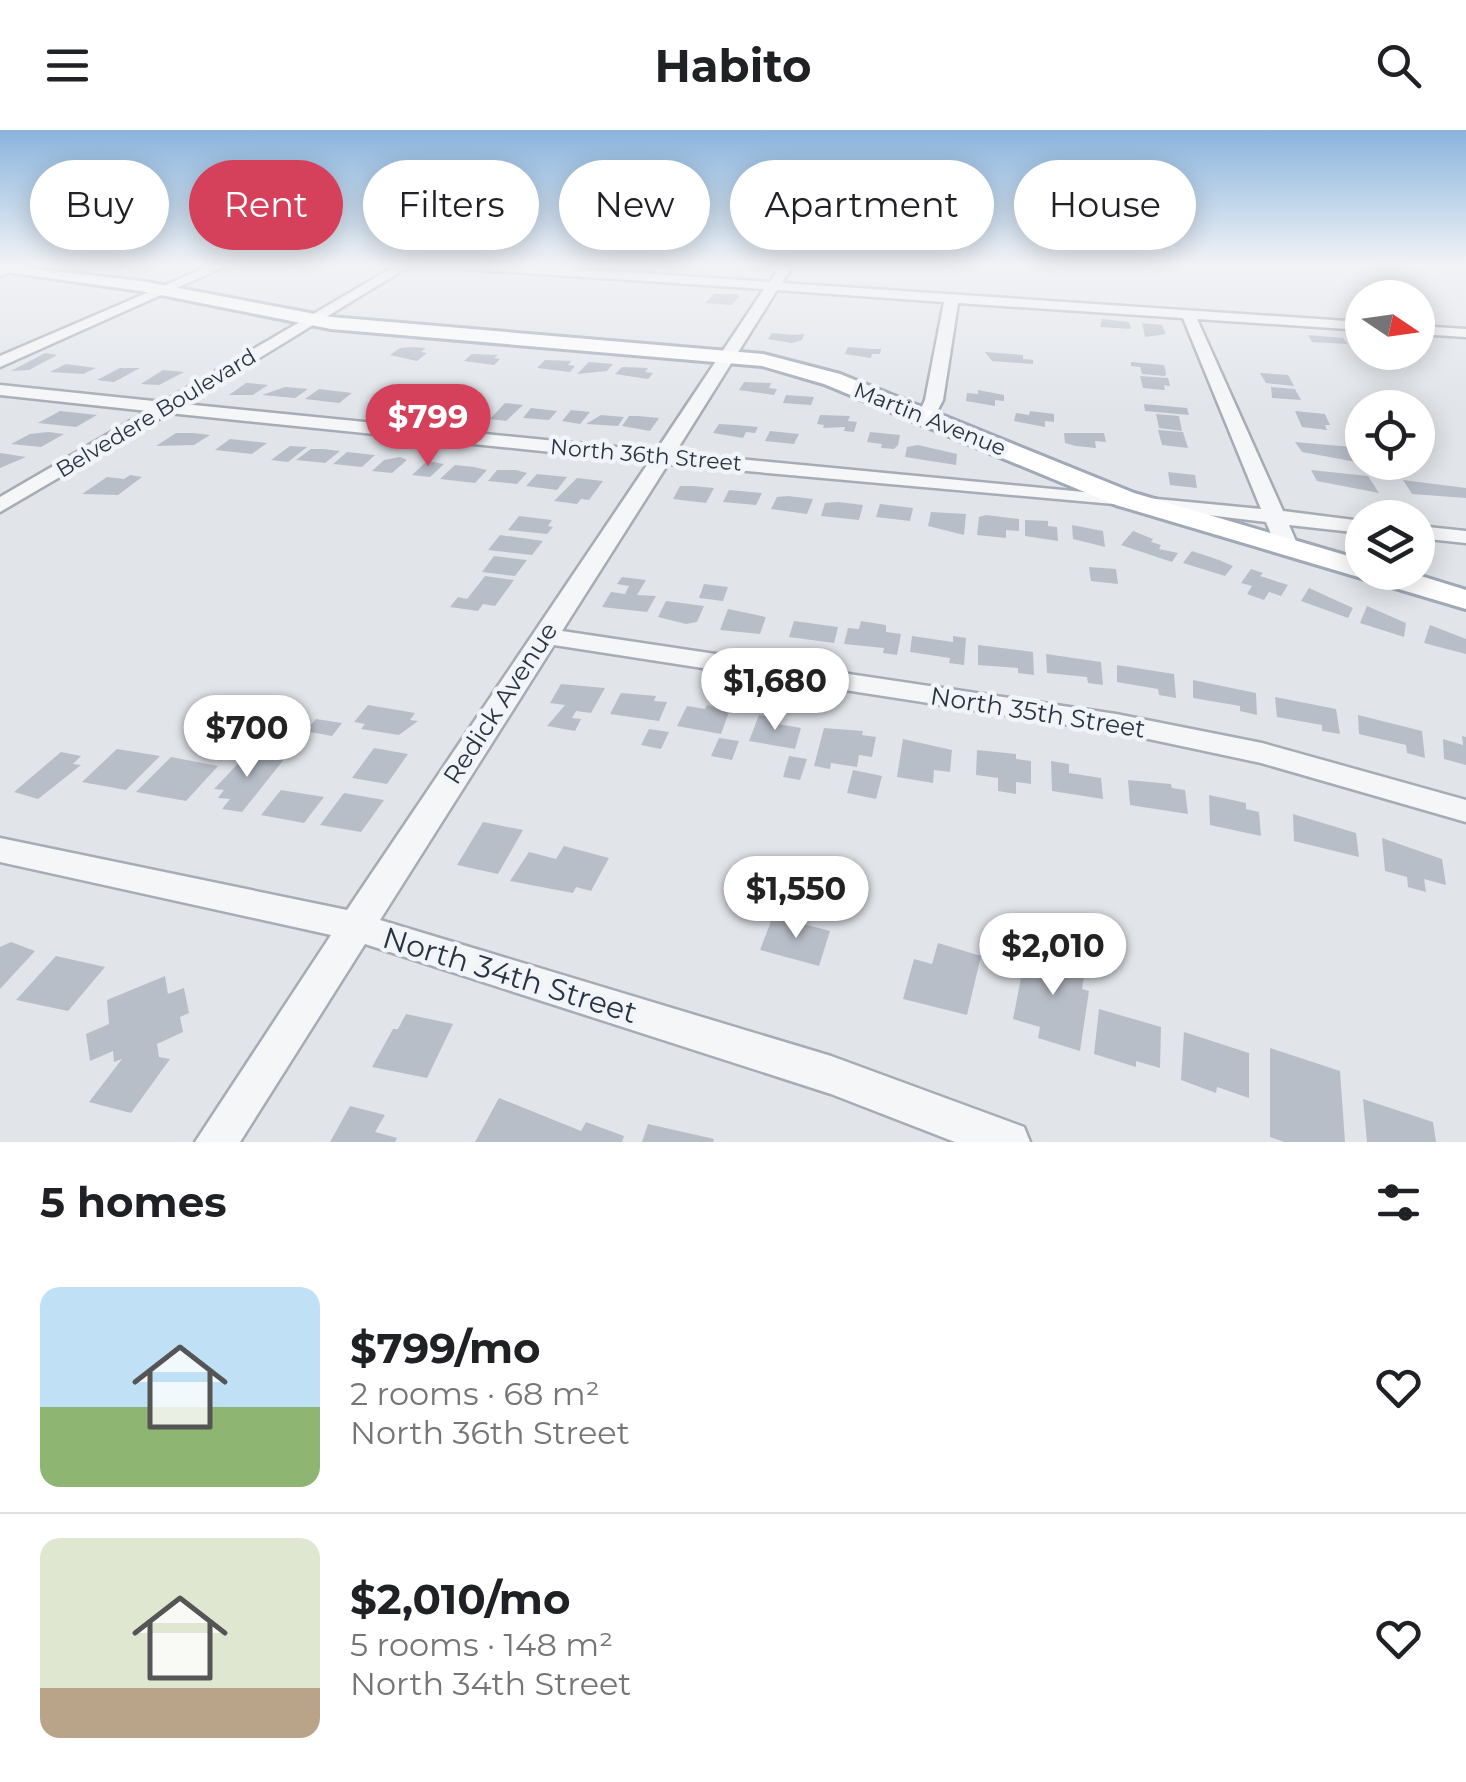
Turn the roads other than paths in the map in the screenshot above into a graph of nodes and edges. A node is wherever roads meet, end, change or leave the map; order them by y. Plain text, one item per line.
1 (112, 312) edge
2 (272, 312) edge
3 (324, 312) edge
4 (757, 312) edge
5 (949, 312) edge
6 (1162, 312) edge
7 (1188, 314) junction
8 (311, 320) junction
9 (1345, 325) edge
10 (1435, 331) edge
11 (1466, 333) edge
12 (730, 355) junction
13 (0, 362) edge
14 (0, 390) edge
15 (165, 408) junction
16 (926, 417) junction
17 (660, 456) junction
18 (1126, 499) junction
19 (0, 506) edge
20 (1275, 518) junction
21 (1345, 524) edge
22 (1435, 534) edge
23 (1466, 537) edge
24 (1287, 546) junction
25 (1345, 564) edge
26 (1434, 590) edge
27 (1466, 600) edge
28 (543, 636) junction
29 (1466, 810) edge
30 (0, 850) edge
31 (356, 926) junction
32 (216, 1142) edge
33 (1009, 1142) edge

1 - 13 street
2 - 8 main road, Martin Avenue
3 - 8 street, Belvedere Boulevard
4 - 12 street, Redick Avenue
5 - 16 street
6 - 7 street
7 - 9 street
7 - 20 street
8 - 12 main road, Martin Avenue
8 - 15 street, Belvedere Boulevard
10 - 11 street
12 - 16 main road, Martin Avenue
12 - 17 street, Redick Avenue
14 - 15 street, North 36th Street
15 - 17 street, North 36th Street
15 - 19 street, Belvedere Boulevard
16 - 18 main road, Martin Avenue
17 - 18 street, North 36th Street
17 - 28 street, Redick Avenue
18 - 20 street
18 - 24 main road, North 36th Street
20 - 21 street
20 - 24 street
22 - 23 street
24 - 25 main road
26 - 27 main road
28 - 29 street, North 35th Street
28 - 31 street, Redick Avenue
30 - 31 street, North 34th Street
31 - 32 street, Redick Avenue
31 - 33 street, North 34th Street

